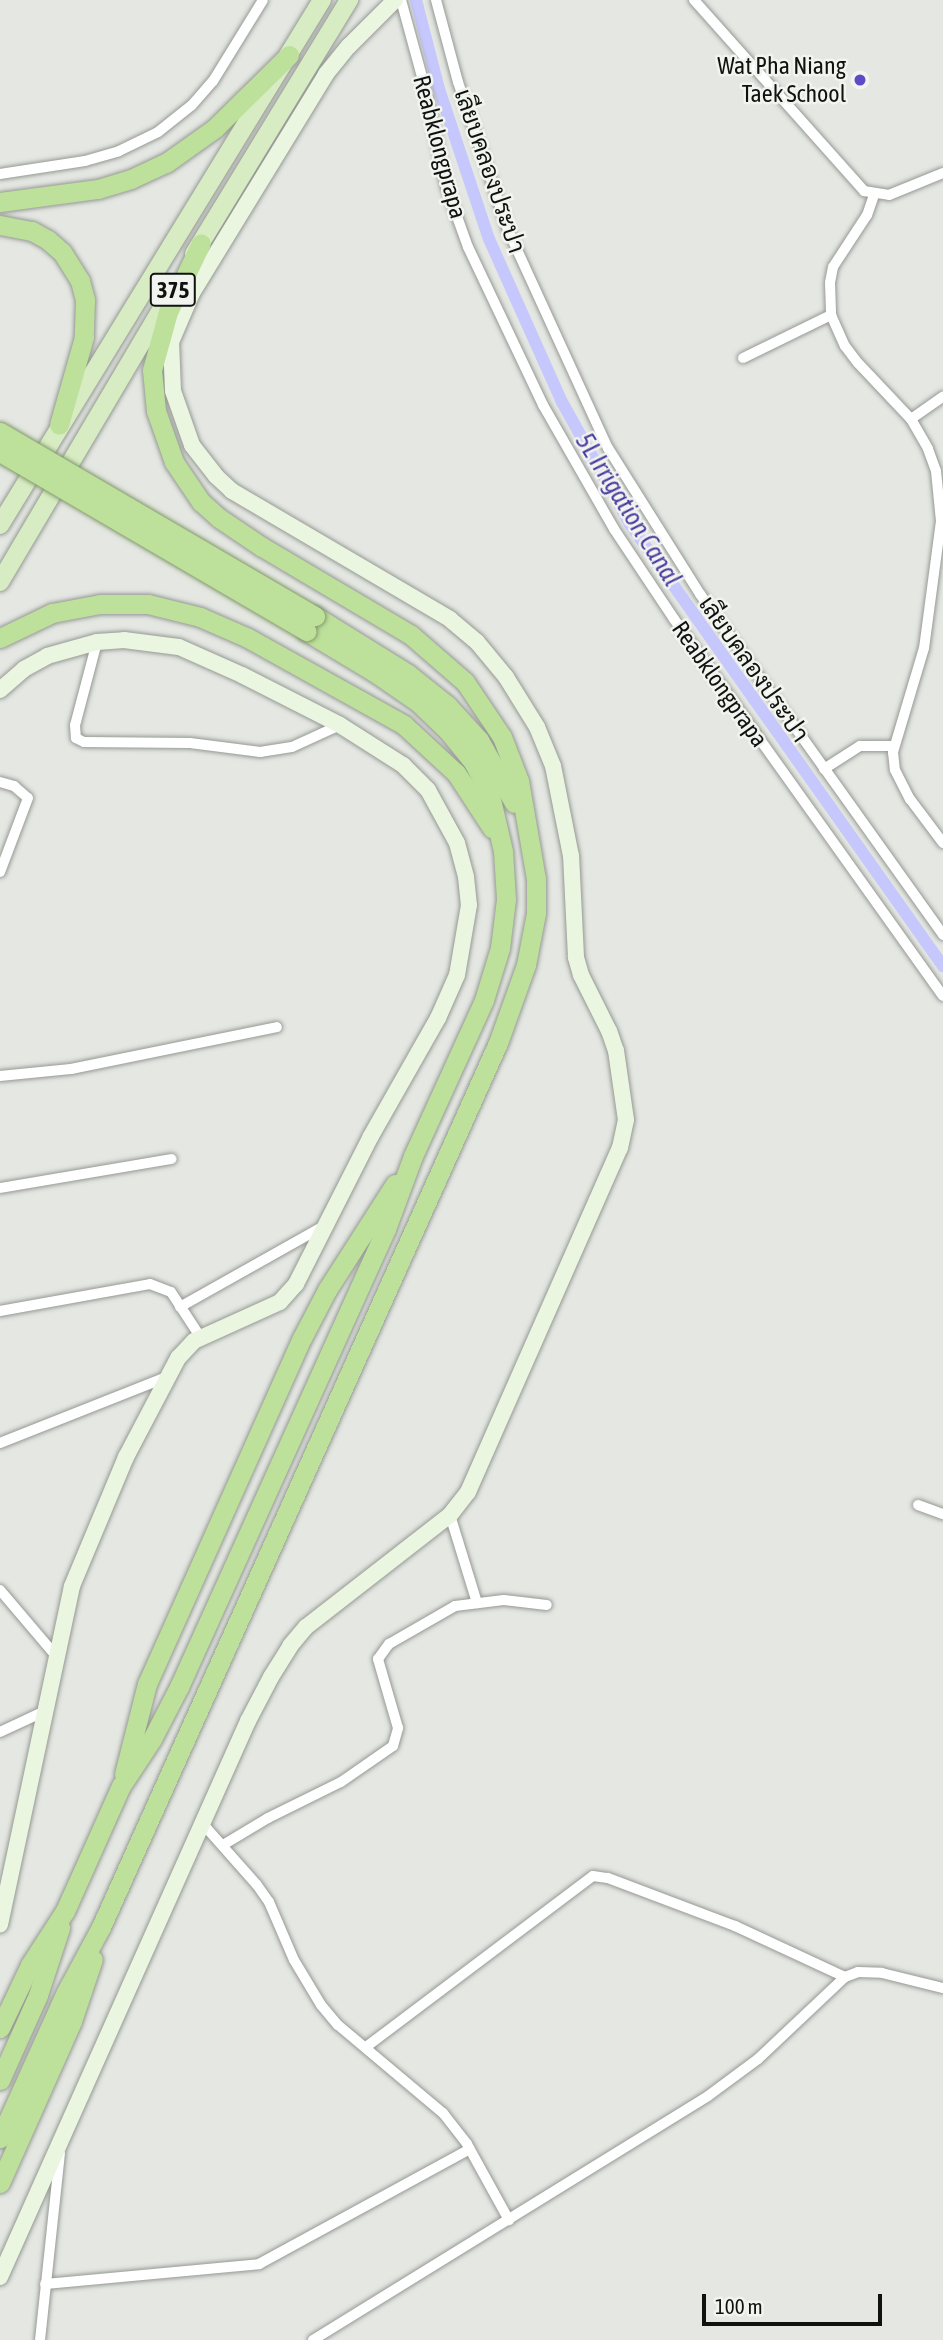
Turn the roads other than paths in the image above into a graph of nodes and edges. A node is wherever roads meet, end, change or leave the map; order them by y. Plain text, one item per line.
1 (263, 0) edge
2 (322, 0) edge
3 (349, 0) edge
4 (398, 0) edge
5 (436, 0) edge
6 (694, 0) edge
7 (289, 55) junction
8 (943, 173) edge
9 (0, 174) edge
10 (874, 195) junction
11 (0, 202) edge
12 (0, 225) edge
13 (201, 243) junction
14 (831, 315) junction
15 (743, 358) dead end
16 (943, 397) edge
17 (911, 419) junction
18 (59, 425) junction
19 (0, 432) edge
20 (0, 452) edge
21 (941, 489) edge
22 (0, 525) edge
23 (0, 582) edge
24 (310, 624) junction
25 (0, 638) edge
26 (97, 642) junction
27 (0, 690) edge
28 (340, 725) junction
29 (894, 746) junction
30 (824, 769) junction
31 (0, 782) edge
32 (529, 840) junction
33 (943, 843) edge
34 (503, 851) junction
35 (0, 872) edge
36 (943, 935) edge
37 (943, 996) edge
38 (277, 1027) dead end
39 (0, 1076) edge
40 (413, 1156) junction
41 (172, 1159) dead end
42 (0, 1188) edge
43 (325, 1226) junction
44 (180, 1307) junction
45 (0, 1311) edge
46 (201, 1338) junction
47 (166, 1377) junction
48 (0, 1443) edge
49 (918, 1505) dead end
50 (943, 1514) edge
51 (450, 1515) junction
52 (0, 1590) edge
53 (477, 1603) junction
54 (547, 1605) dead end
55 (56, 1656) junction
56 (45, 1711) junction
57 (0, 1732) edge
58 (121, 1786) junction
59 (203, 1824) junction
60 (223, 1844) junction
61 (65, 1911) junction
62 (0, 1924) edge
63 (101, 1927) junction
64 (845, 1977) junction
65 (943, 1988) edge
66 (0, 2028) edge
67 (366, 2047) junction
68 (0, 2080) edge
69 (62, 2136) junction
70 (0, 2137) edge
71 (470, 2149) junction
72 (0, 2183) edge
73 (509, 2220) junction
74 (0, 2277) edge
75 (45, 2284) junction
76 (40, 2340) edge
77 (313, 2340) edge

1 - 9 street
2 - 7 main road, 375
3 - 13 main road, 375
4 - 37 street, Reabklongprapa
4 - 51 main road
5 - 30 street, เลียบคลองประปา
6 - 10 street
7 - 11 highway
7 - 18 main road, 375
8 - 10 street
10 - 14 street
12 - 18 highway
13 - 23 main road, 375
13 - 32 highway
14 - 15 street
14 - 17 street
16 - 17 street
17 - 21 street
18 - 22 main road, 375
19 - 24 highway, bridge
20 - 24 highway, bridge
21 - 29 street
24 - 32 highway
24 - 34 highway
25 - 34 highway
26 - 27 main road
26 - 28 main road
26 - 28 street
28 - 43 main road
29 - 30 street
29 - 33 street
30 - 36 street, เลียบคลองประปา
31 - 35 street
32 - 63 highway
34 - 40 highway
38 - 39 street
40 - 58 highway
40 - 58 highway
41 - 42 street
43 - 44 street
43 - 46 main road
44 - 45 street
44 - 46 street
46 - 47 main road
47 - 48 street
47 - 55 main road
49 - 50 street
51 - 53 street
51 - 59 main road
52 - 55 street
53 - 54 street
53 - 60 street
55 - 56 main road
56 - 57 street
56 - 62 main road
58 - 61 highway
59 - 60 street
59 - 69 main road
60 - 67 street
61 - 66 highway
61 - 68 highway
63 - 70 highway
63 - 72 highway
64 - 65 street
64 - 67 street
64 - 73 street
67 - 71 street
69 - 74 main road
69 - 75 street
71 - 73 street
71 - 75 street
73 - 77 street
75 - 76 street

